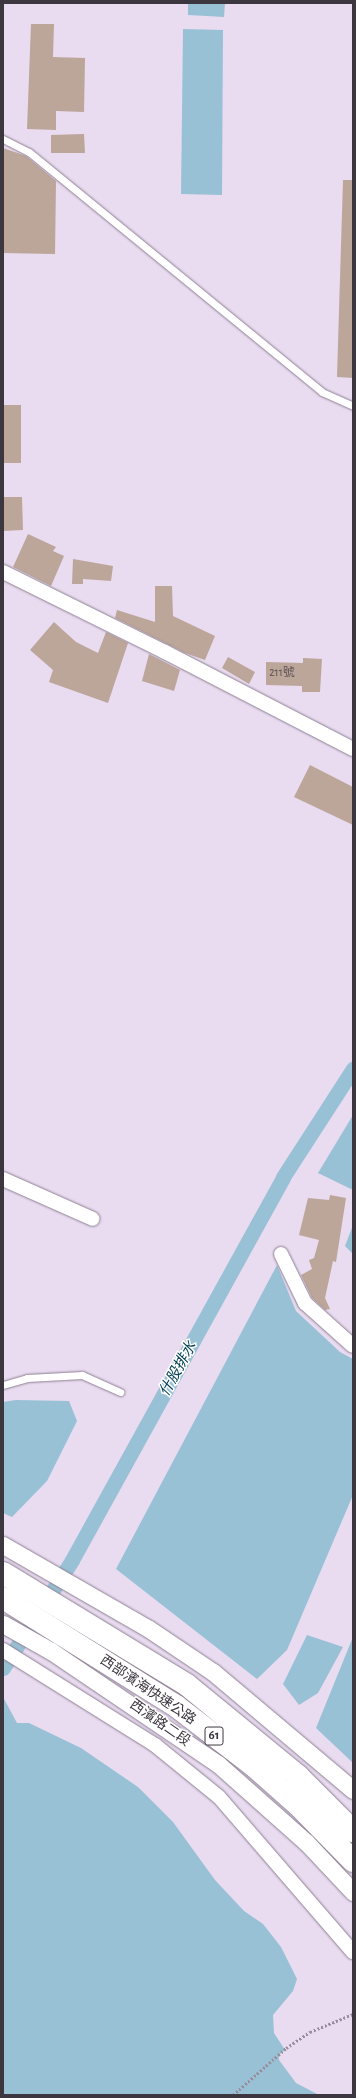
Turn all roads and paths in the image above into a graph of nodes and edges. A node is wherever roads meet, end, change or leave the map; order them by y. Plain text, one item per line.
1 (3, 139) edge
2 (353, 406) edge
3 (3, 572) edge
4 (353, 749) edge
5 (3, 1179) edge
6 (93, 1219) dead end
7 (282, 1254) dead end
8 (353, 1346) edge
9 (3, 1385) edge
10 (120, 1392) dead end
11 (3, 1545) edge
12 (11, 1576) edge
13 (6, 1600) edge
14 (3, 1624) edge
15 (55, 1642) junction
16 (3, 1650) edge
17 (353, 1790) edge
18 (353, 1831) edge
19 (353, 1861) edge
20 (353, 1892) edge
21 (353, 1952) edge
22 (353, 2014) edge
23 (234, 2095) edge

1 - 2 lane
3 - 4 street
5 - 6 street
7 - 8 street
9 - 10 lane
11 - 17 street
12 - 18 highway, 西部濱海快速公路 / 61
13 - 15 highway, 西部濱海快速公路 / 61
14 - 15 street, 西濱路二段
15 - 19 highway, 西部濱海快速公路 / 61
15 - 20 street, 西濱路二段
16 - 21 street
22 - 23 path

